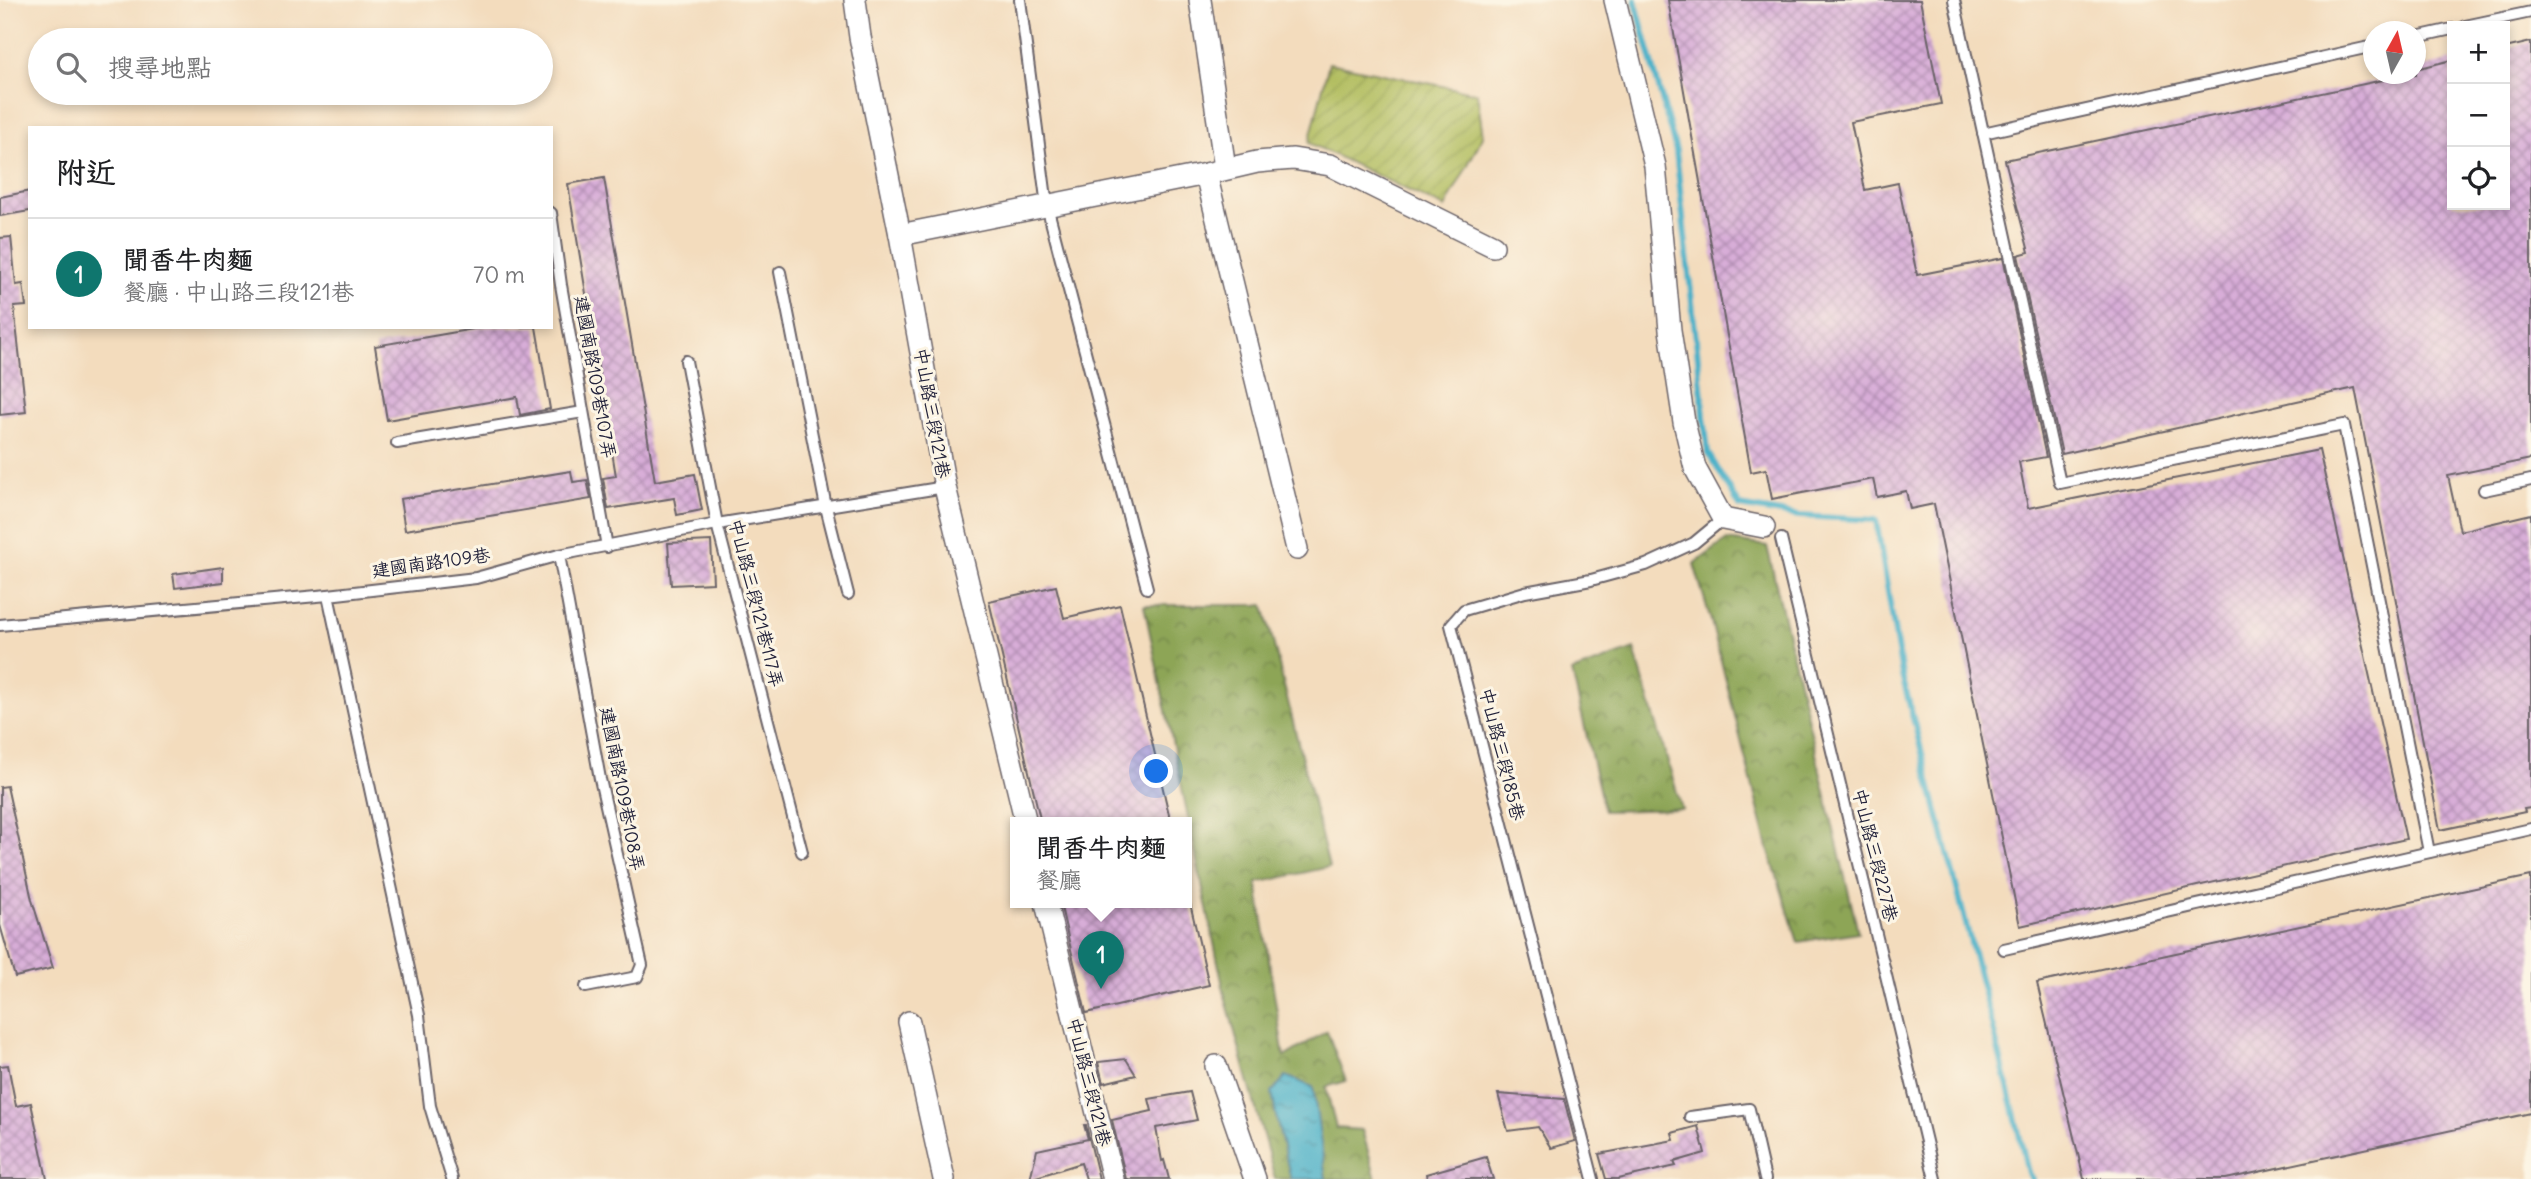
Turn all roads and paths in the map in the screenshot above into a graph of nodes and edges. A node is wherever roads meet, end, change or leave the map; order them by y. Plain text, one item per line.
1 (855, 0) edge
2 (1020, 0) edge
3 (1200, 0) edge
4 (1615, 0) edge
5 (1954, 0) edge
6 (2531, 12) edge
7 (2489, 21) edge
8 (2447, 30) edge
9 (2426, 35) edge
10 (2363, 48) edge
11 (1983, 133) junction
12 (1216, 171) junction
13 (1048, 206) junction
14 (900, 235) junction
15 (553, 242) edge
16 (1493, 246) dead end
17 (780, 272) dead end
18 (556, 286) edge
19 (686, 361) dead end
20 (583, 412) junction
21 (397, 443) dead end
22 (2531, 480) edge
23 (945, 487) junction
24 (2484, 490) dead end
25 (826, 507) junction
26 (1723, 519) junction
27 (717, 524) junction
28 (1772, 533) joint
29 (607, 547) junction
30 (1297, 548) dead end
31 (559, 555) junction
32 (1147, 588) dead end
33 (848, 594) dead end
34 (328, 595) junction
35 (0, 625) edge
36 (1025, 817) edge
37 (2531, 829) edge
38 (802, 852) dead end
39 (2429, 852) junction
40 (1047, 908) edge
41 (2004, 949) dead end
42 (586, 987) dead end
43 (909, 1022) dead end
44 (1216, 1066) dead end
45 (1690, 1117) dead end
46 (453, 1179) edge
47 (944, 1179) edge
48 (1112, 1179) edge
49 (1255, 1179) edge
50 (1593, 1179) edge
51 (1765, 1179) edge
52 (1935, 1179) edge

1 - 14 street, 中山路三段121巷
2 - 13 lane
3 - 12 street
4 - 26 street
5 - 11 lane
6 - 7 lane
8 - 9 lane
10 - 11 lane
11 - 39 lane
12 - 13 street
12 - 16 street
12 - 30 street
13 - 14 street
13 - 32 lane
14 - 23 street, 中山路三段121巷
15 - 18 lane, 建國南路109巷107弄
17 - 25 lane
18 - 20 lane, 建國南路109巷107弄
19 - 27 lane, 中山路三段121巷117弄
20 - 21 lane
20 - 29 lane, 建國南路109巷107弄
22 - 24 lane
23 - 25 lane, 建國南路109巷
23 - 36 street, 中山路三段121巷
25 - 27 lane, 建國南路109巷
25 - 33 lane
26 - 28 street
26 - 50 lane, 中山路三段185巷
27 - 29 lane, 建國南路109巷
27 - 38 lane, 中山路三段121巷117弄
28 - 52 lane, 中山路三段227巷
29 - 31 lane, 建國南路109巷
31 - 34 lane, 建國南路109巷
31 - 42 lane, 建國南路109巷108弄
34 - 35 lane, 建國南路109巷
34 - 46 lane
37 - 39 lane
39 - 41 lane
40 - 48 street, 中山路三段121巷
43 - 47 street
44 - 49 street
45 - 51 lane

